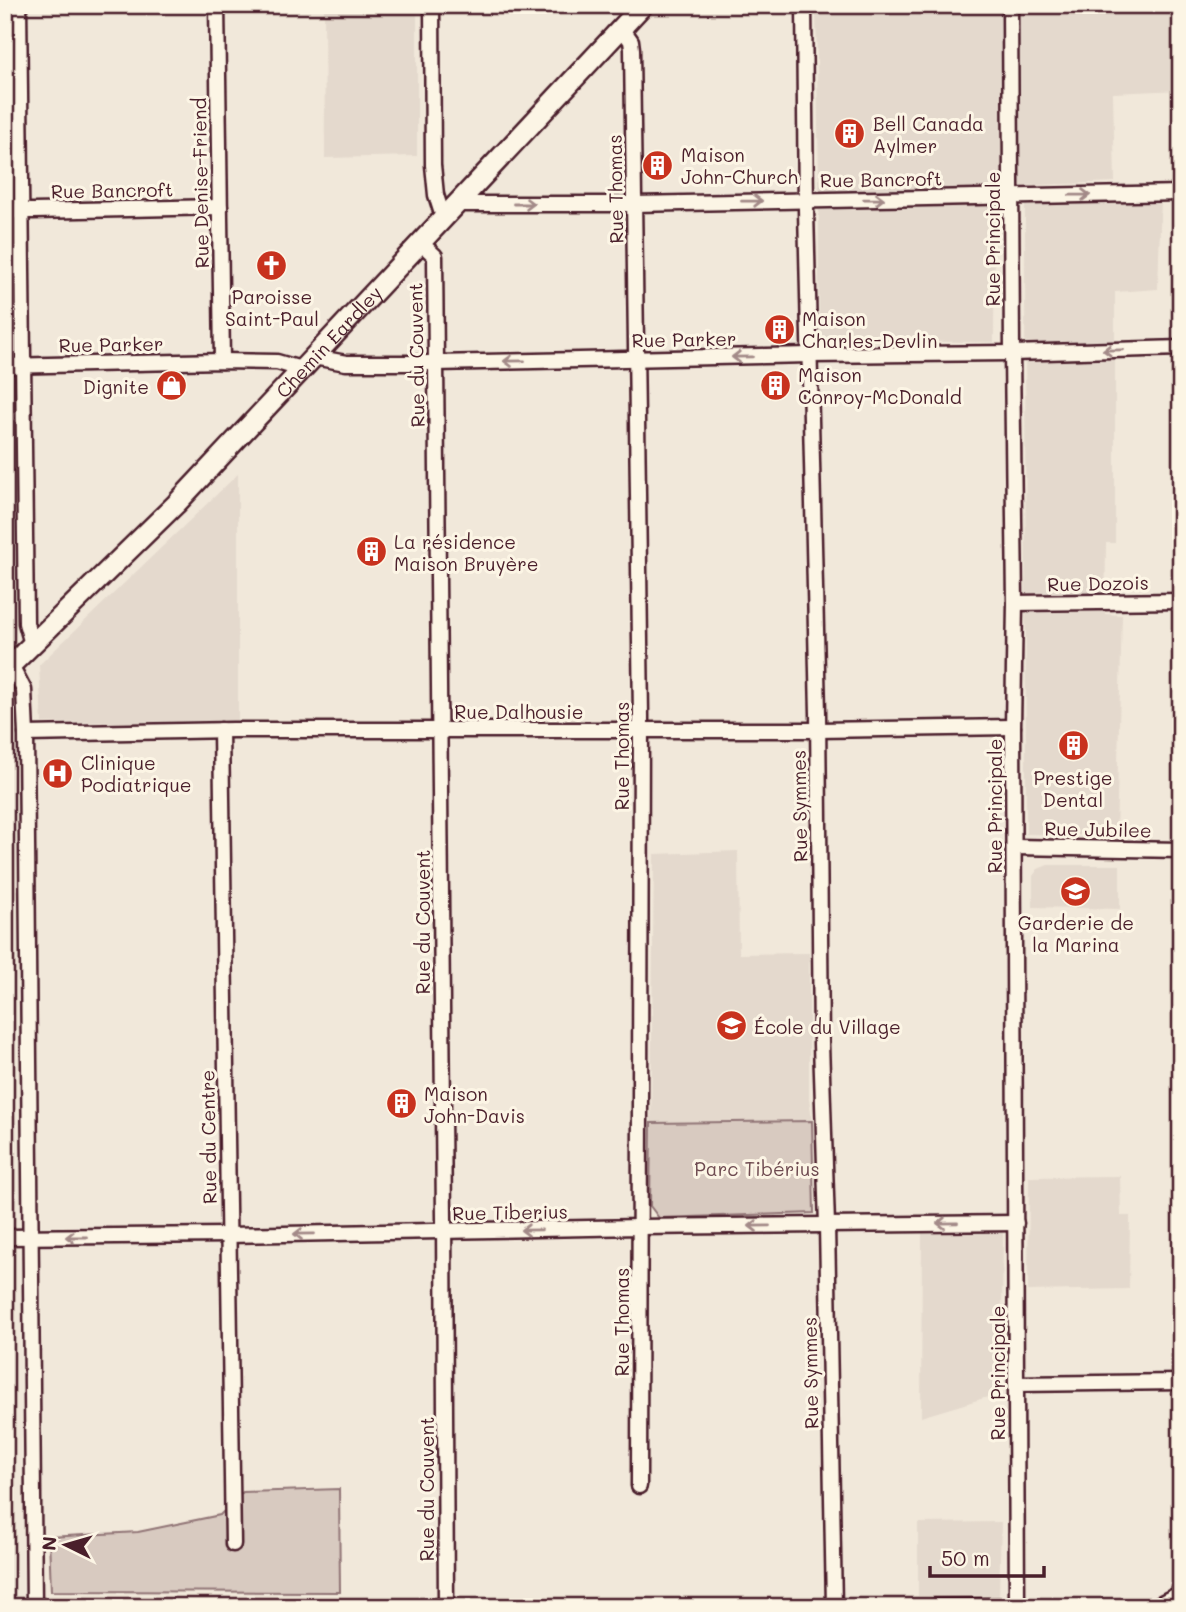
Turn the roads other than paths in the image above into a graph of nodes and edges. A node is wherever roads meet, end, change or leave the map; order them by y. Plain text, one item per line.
1 (19, 5) edge
2 (217, 5) edge
3 (432, 5) edge
4 (643, 5) edge
5 (804, 5) edge
6 (1010, 5) edge
7 (622, 28) junction
8 (1181, 193) edge
9 (1011, 196) junction
10 (806, 200) junction
11 (634, 204) junction
12 (220, 206) junction
13 (5, 211) edge
14 (21, 211) junction
15 (449, 211) junction
16 (421, 243) junction
17 (1181, 348) edge
18 (1012, 353) junction
19 (810, 355) junction
20 (635, 359) junction
21 (222, 361) junction
22 (308, 363) junction
23 (436, 363) junction
24 (5, 366) edge
25 (23, 366) junction
26 (1181, 601) edge
27 (1015, 603) junction
28 (32, 644) junction
29 (8, 668) edge
30 (1013, 727) junction
31 (221, 730) junction
32 (818, 730) junction
33 (440, 731) junction
34 (641, 731) junction
35 (26, 734) junction
36 (1014, 847) junction
37 (1181, 850) edge
38 (1016, 1223) junction
39 (827, 1225) junction
40 (640, 1227) junction
41 (444, 1232) junction
42 (229, 1236) junction
43 (5, 1237) edge
44 (32, 1237) junction
45 (1181, 1382) edge
46 (1016, 1384) junction
47 (639, 1486) dead end
48 (233, 1544) dead end
49 (1181, 1593) edge
50 (1017, 1606) edge
51 (34, 1607) edge
52 (446, 1607) edge
53 (834, 1607) edge
54 (934, 1607) edge
55 (1154, 1607) edge

1 - 14 street
2 - 12 street, Rue Denise-Friend
3 - 15 street
4 - 7 main road, Chemin Eardley
5 - 10 street, Rue Symmes
6 - 9 street, Rue Principale
7 - 11 street, Rue Thomas
7 - 15 main road, Chemin Eardley
9 -> 8 street, Rue Bancroft
10 -> 9 street, Rue Bancroft
9 - 18 street, Rue Principale
11 -> 10 street, Rue Bancroft
10 - 19 street, Rue Symmes
15 -> 11 street, Rue Bancroft
11 - 20 street, Rue Thomas
12 - 14 street, Rue Bancroft
12 - 21 street, Rue Denise-Friend
13 - 14 street, Rue Bancroft
14 - 25 street
15 - 16 main road, Chemin Eardley
16 - 22 main road, Chemin Eardley
16 - 23 street, Rue du Couvent
17 -> 18 street, Rue Parker
18 - 19 street, Rue Parker
18 - 27 street, Rue Principale
19 -> 20 street, Rue Parker
19 - 32 street, Rue Symmes
20 -> 23 street, Rue Parker
20 - 34 street, Rue Thomas
21 - 22 street, Rue Parker
21 - 25 street, Rue Parker
22 - 23 street, Rue Parker
22 - 28 main road, Chemin Eardley
23 - 33 street, Rue du Couvent
24 - 25 street, Rue Parker
25 - 28 street
26 - 27 street, Rue Dozois
27 - 30 street, Rue Principale
28 - 29 main road, Chemin Eardley
29 - 35 street
30 - 32 street, Rue Dalhousie
30 - 36 street, Rue Principale
31 - 33 street, Rue Dalhousie
31 - 35 street, Rue Dalhousie
31 - 42 street, Rue du Centre
32 - 34 street, Rue Dalhousie
32 - 39 street, Rue Symmes
33 - 34 street, Rue Dalhousie
33 - 41 street, Rue du Couvent
34 - 40 street, Rue Thomas
35 - 44 street
36 - 37 street, Rue Jubilee
36 - 38 street, Rue Principale
38 -> 39 street, Rue Tiberius
38 - 46 street, Rue Principale
39 -> 40 street, Rue Tiberius
39 - 53 street, Rue Symmes
40 -> 41 street, Rue Tiberius
40 - 47 street, Rue Thomas
41 -> 42 street, Rue Tiberius
41 - 52 street, Rue du Couvent
42 -> 44 street, Rue Tiberius
42 - 48 street, Rue du Centre
43 - 44 street, Rue Tiberius
44 - 51 street
45 - 46 street
46 - 50 street, Rue Principale
49 - 55 street
50 - 54 street

